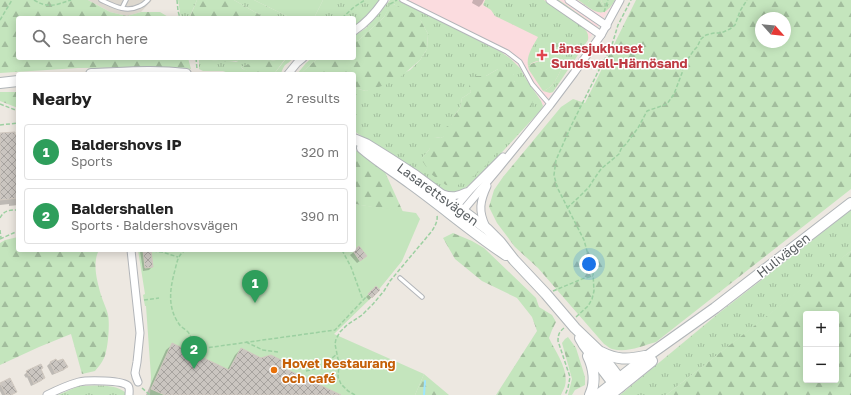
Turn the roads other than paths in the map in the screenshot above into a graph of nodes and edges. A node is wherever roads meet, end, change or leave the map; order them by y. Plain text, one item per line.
1 (102, 0) edge
2 (126, 0) edge
3 (148, 0) edge
4 (384, 0) edge
5 (402, 0) edge
6 (550, 0) edge
7 (569, 0) edge
8 (620, 0) edge
9 (122, 8) junction
10 (606, 26) junction
11 (356, 30) edge
12 (601, 35) junction
13 (301, 60) edge
14 (133, 72) edge
15 (172, 72) edge
16 (290, 72) edge
17 (16, 81) edge
18 (0, 83) edge
19 (550, 105) junction
20 (528, 131) junction
21 (356, 141) edge
22 (356, 142) edge
23 (490, 177) junction
24 (470, 190) junction
25 (438, 193) junction
26 (851, 202) edge
27 (456, 212) junction
28 (487, 229) junction
29 (131, 252) edge
30 (514, 260) junction
31 (400, 278) dead end
32 (422, 297) dead end
33 (715, 308) junction
34 (575, 324) junction
35 (584, 345) junction
36 (598, 350) junction
37 (649, 355) junction
38 (138, 382) road end
39 (617, 383) junction
40 (47, 395) edge
41 (129, 395) edge
42 (590, 395) edge
43 (598, 395) edge
44 (610, 395) edge

1 - 9 lane
2 - 9 lane
3 - 9 lane
4 - 11 street
5 - 19 lane
6 - 12 street
7 - 10 street
8 - 10 street
10 - 12 street
12 - 19 street
13 - 16 street
14 - 15 street
17 - 18 street
19 - 20 street
20 - 23 street
20 - 24 street
21 - 25 street, Lasarettsvägen
22 - 27 street, Lasarettsvägen
23 - 27 street
23 - 28 street
24 - 25 street
24 - 27 street
25 - 27 street, Lasarettsvägen
26 - 33 street, Hulivägen
27 - 28 street, Lasarettsvägen
27 - 30 street, Lasarettsvägen
28 - 30 street, Lasarettsvägen
29 - 38 street
30 - 34 street, Lasarettsvägen
31 - 32 lane
33 - 37 street, Hulivägen
33 - 39 street, Hulivägen
34 - 35 street, Lasarettsvägen
34 - 36 street, Lasarettsvägen
35 - 39 street, Lasarettsvägen
35 - 42 street
36 - 37 street
36 - 39 street, Lasarettsvägen
37 - 39 street, Hulivägen
39 - 43 street, Hulivägen
39 - 44 street, Hulivägen
40 - 41 street

